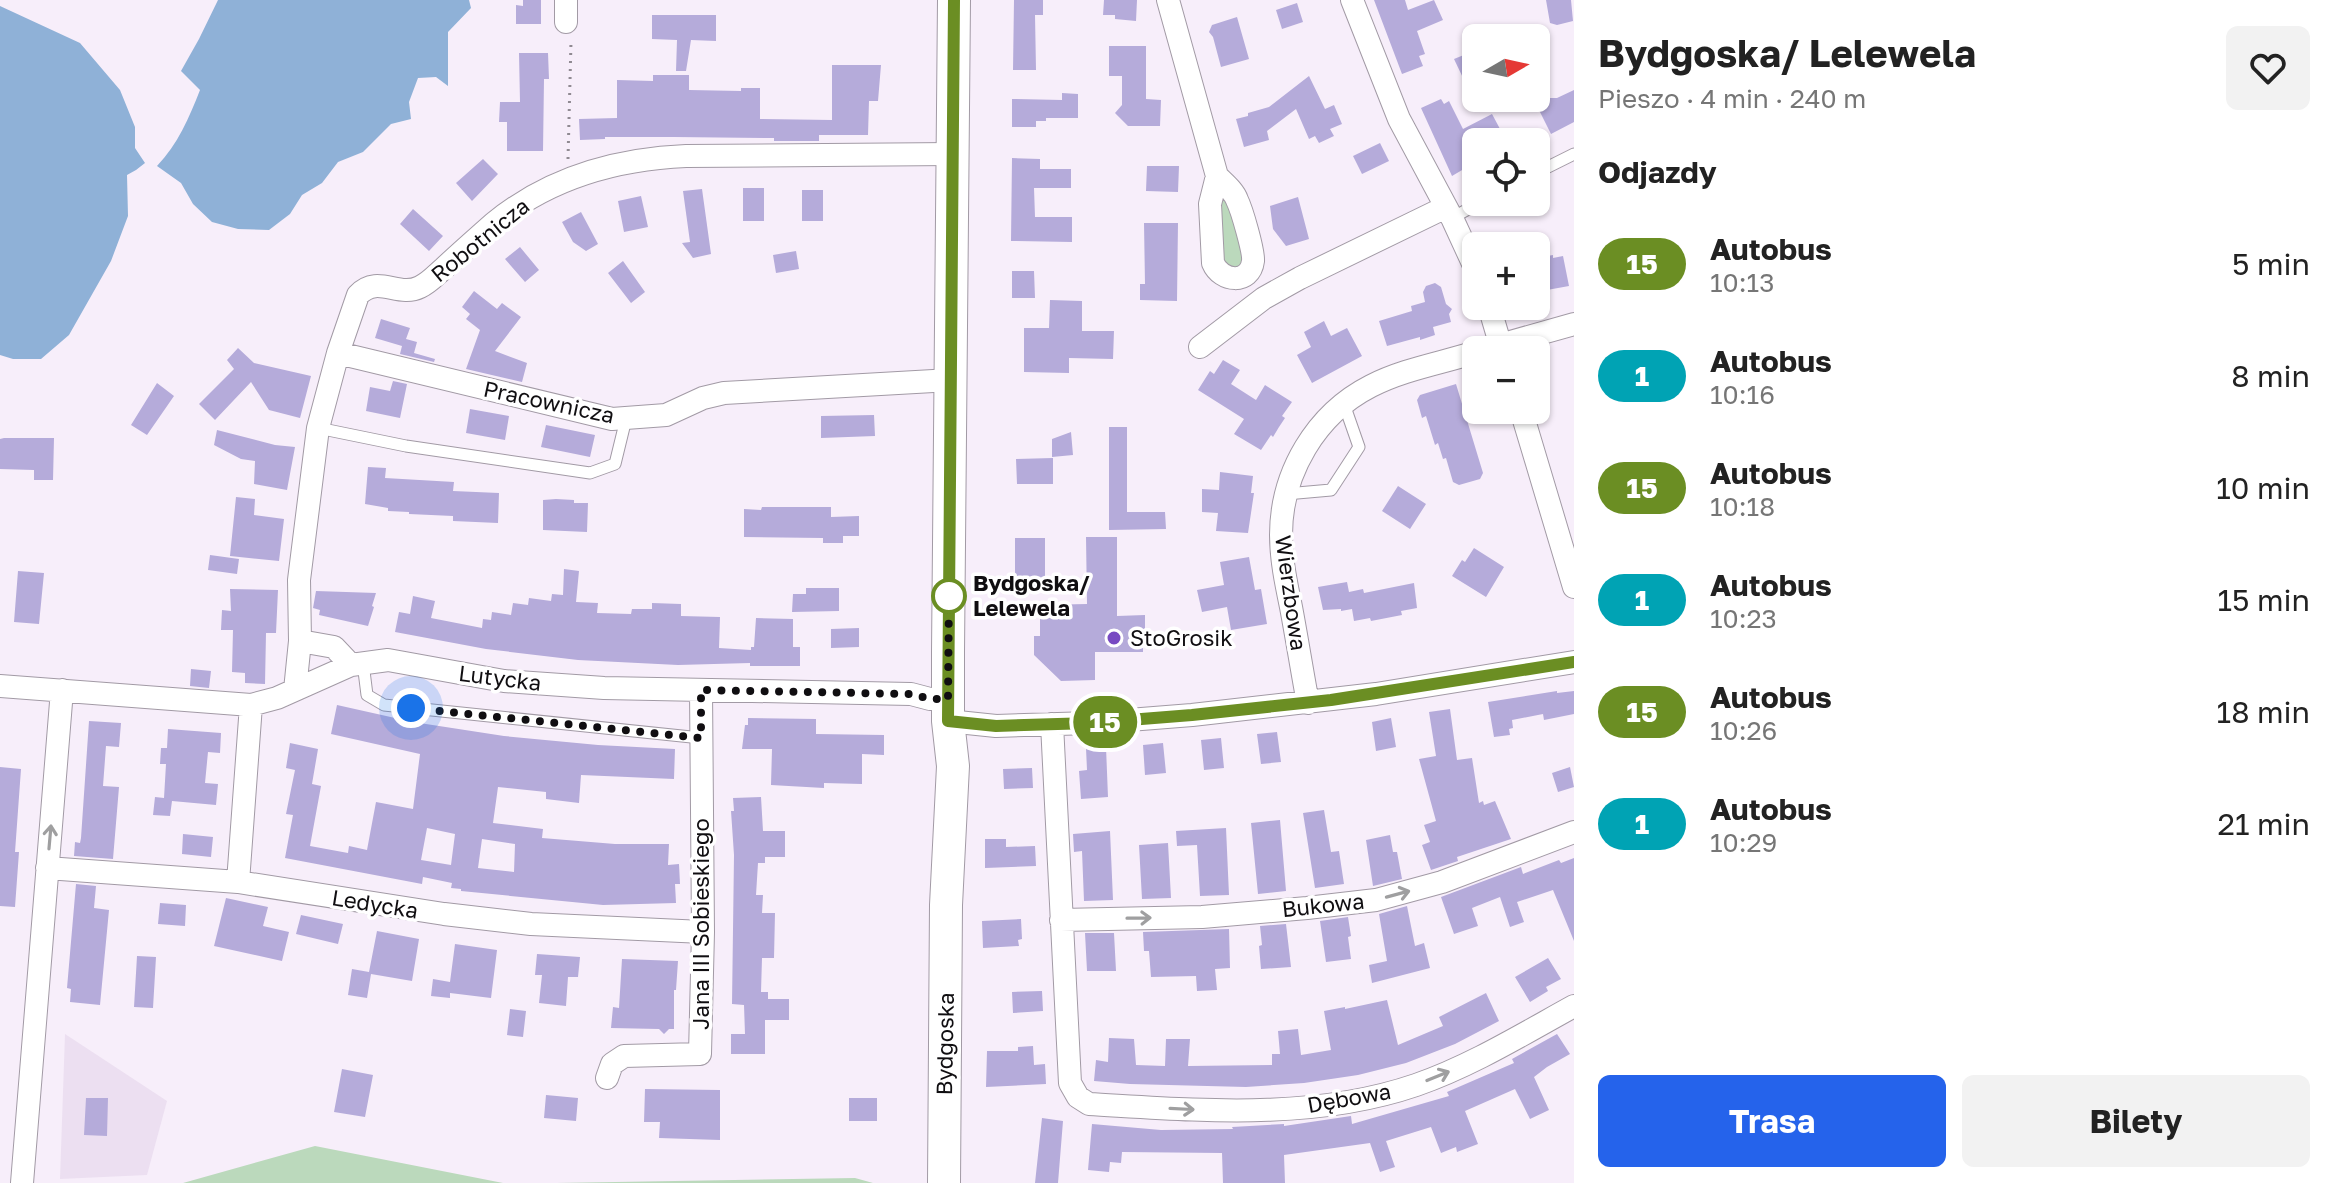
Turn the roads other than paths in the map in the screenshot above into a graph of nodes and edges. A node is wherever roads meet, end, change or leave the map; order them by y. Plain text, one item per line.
1 (954, 0) edge
2 (1168, 0) edge
3 (1352, 0) edge
4 (953, 154) junction
5 (1574, 154) edge
6 (1550, 166) edge
7 (1217, 176) dead end
8 (1462, 208) edge
9 (1449, 212) junction
10 (1462, 240) edge
11 (1574, 324) edge
12 (1534, 336) edge
13 (1200, 347) dead end
14 (338, 353) junction
15 (1462, 356) edge
16 (951, 380) junction
17 (1344, 404) junction
18 (626, 419) junction
19 (1525, 424) edge
20 (318, 428) junction
21 (1286, 494) junction
22 (1574, 587) edge
23 (300, 641) junction
24 (1574, 662) edge
25 (357, 664) junction
26 (0, 686) edge
27 (62, 690) junction
28 (295, 690) junction
29 (701, 690) junction
30 (1308, 703) junction
31 (251, 705) junction
32 (948, 710) junction
33 (1052, 724) junction
34 (701, 738) junction
35 (1574, 832) edge
36 (47, 868) junction
37 (238, 882) junction
38 (1061, 920) junction
39 (703, 932) junction
40 (1574, 1006) edge
41 (607, 1078) dead end
42 (22, 1183) edge
43 (944, 1183) edge

1 - 4 street, Bydgoska
2 - 7 street
3 - 9 street
4 - 14 street, Robotnicza
4 - 16 street, Bydgoska
5 - 6 lane
8 - 9 lane
9 - 10 street
9 - 13 street
11 - 12 street
14 - 18 street, Pracownicza
14 - 20 street, Robotnicza
15 - 17 street, Wierzbowa
16 - 18 street, Pracownicza
16 - 32 street, Bydgoska
17 - 21 street, Wierzbowa
17 - 21 lane
18 - 20 lane
19 - 22 street
20 - 23 street, Robotnicza
21 - 30 street, Wierzbowa
23 - 25 street
23 - 28 street, Robotnicza
24 - 30 street, Lutycka
25 - 28 street, Lutycka
25 - 29 street, Lutycka
25 - 34 lane
26 - 27 street, Lutycka
27 - 31 street, Lutycka
36 -> 27 street
28 - 31 street, Lutycka
29 - 32 street, Lutycka
29 - 34 street, Jana III Sobieskiego
30 - 33 street, Lutycka
31 - 37 street
32 - 33 street, Lutycka
32 - 43 street, Bydgoska
33 - 38 street
34 - 39 street, Jana III Sobieskiego
38 -> 35 street, Bukowa
36 - 37 street, Ledycka
36 - 42 street
37 - 39 street, Ledycka
38 -> 40 street, Dębowa
39 - 41 street, Jana III Sobieskiego

